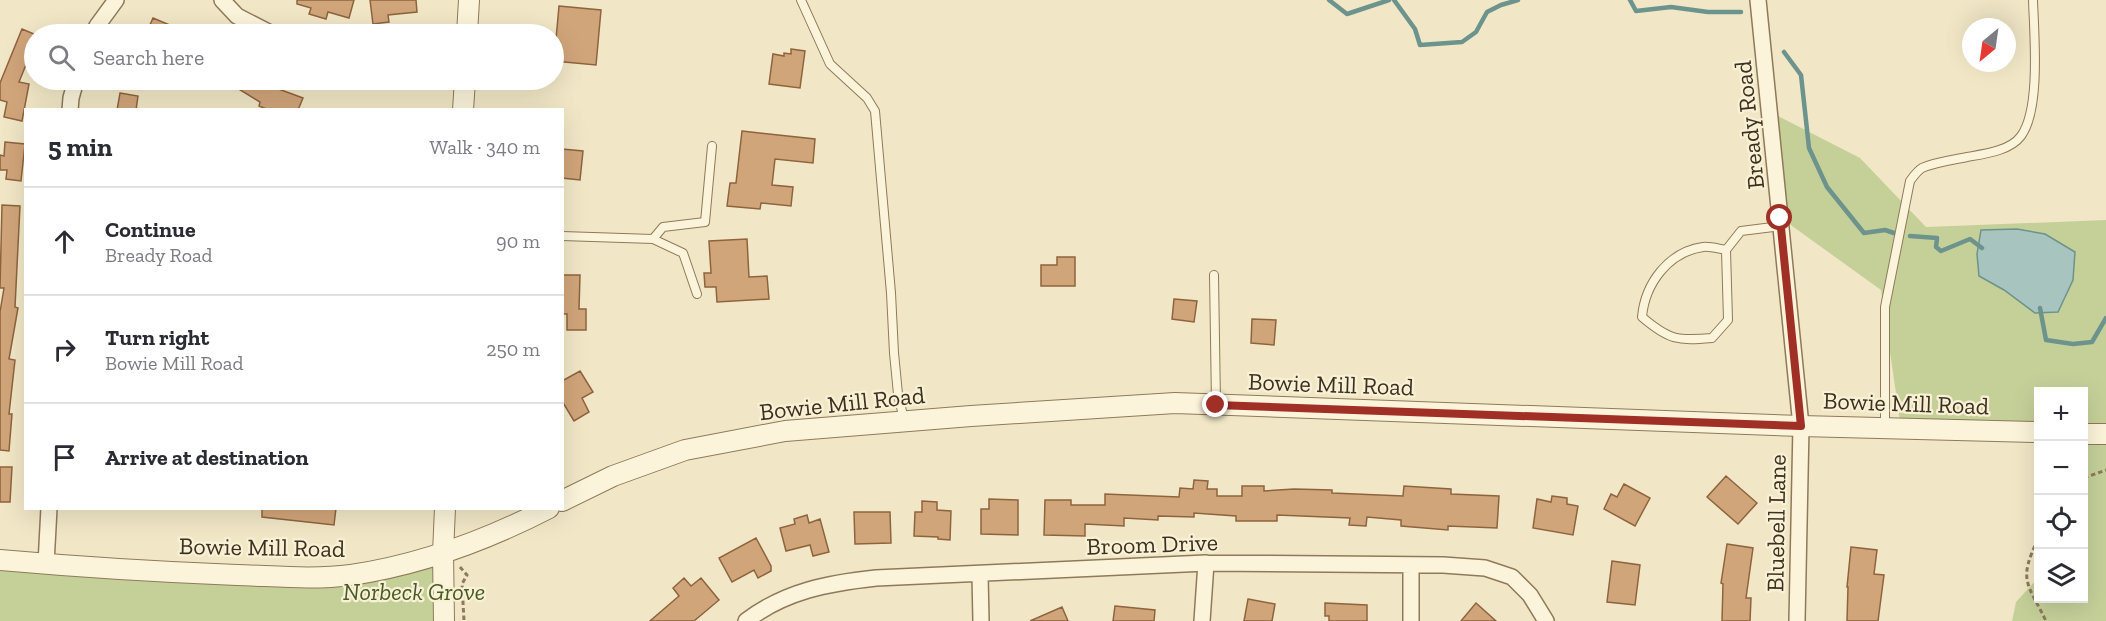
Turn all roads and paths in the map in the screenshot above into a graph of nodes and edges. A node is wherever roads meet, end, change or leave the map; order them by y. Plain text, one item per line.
1 (116, 0) edge
2 (222, 0) edge
3 (469, 0) edge
4 (801, 0) edge
5 (1758, 0) edge
6 (2032, 0) edge
7 (98, 24) edge
8 (253, 24) edge
9 (468, 24) edge
10 (73, 90) edge
11 (464, 90) edge
12 (70, 108) edge
13 (463, 108) edge
14 (712, 146) dead end
15 (1781, 226) junction
16 (564, 236) edge
17 (653, 238) junction
18 (1726, 249) junction
19 (1214, 275) dead end
20 (697, 294) dead end
21 (1216, 405) junction
22 (905, 421) junction
23 (1801, 426) junction
24 (1885, 428) junction
25 (2034, 432) edge
26 (2088, 434) edge
27 (2106, 434) edge
28 (2106, 470) edge
29 (2088, 476) edge
30 (564, 500) edge
31 (49, 510) edge
32 (445, 510) edge
33 (545, 510) edge
34 (2034, 549) edge
35 (443, 553) junction
36 (0, 560) edge
37 (1206, 563) junction
38 (46, 564) junction
39 (1412, 566) junction
40 (981, 575) junction
41 (444, 621) edge
42 (746, 621) edge
43 (981, 621) edge
44 (1202, 621) edge
45 (1411, 621) edge
46 (1546, 621) edge
47 (1797, 621) edge
48 (2046, 621) edge

1 - 7 street
2 - 8 street
3 - 9 street
4 - 22 lane
5 - 15 street, Bready Road
6 - 24 lane
10 - 12 street
11 - 13 street
14 - 17 lane
15 - 18 lane
15 - 23 street, Bready Road
16 - 17 lane
17 - 20 lane
18 - 18 lane
19 - 21 lane
21 - 22 street, Bowie Mill Road
21 - 23 street, Bowie Mill Road
22 - 30 street, Bowie Mill Road
23 - 24 street, Bowie Mill Road
23 - 47 street, Bluebell Lane
24 - 25 street, Bowie Mill Road
26 - 27 street
28 - 29 path
31 - 38 street
32 - 35 street
33 - 35 street, Bowie Mill Road
34 - 48 path
35 - 38 street, Bowie Mill Road
35 - 41 street
36 - 38 street, Bowie Mill Road
37 - 39 street, Broom Drive
37 - 40 street, Broom Drive
37 - 44 street
39 - 45 street
39 - 46 street, Broom Drive
40 - 42 street, Broom Drive
40 - 43 street

